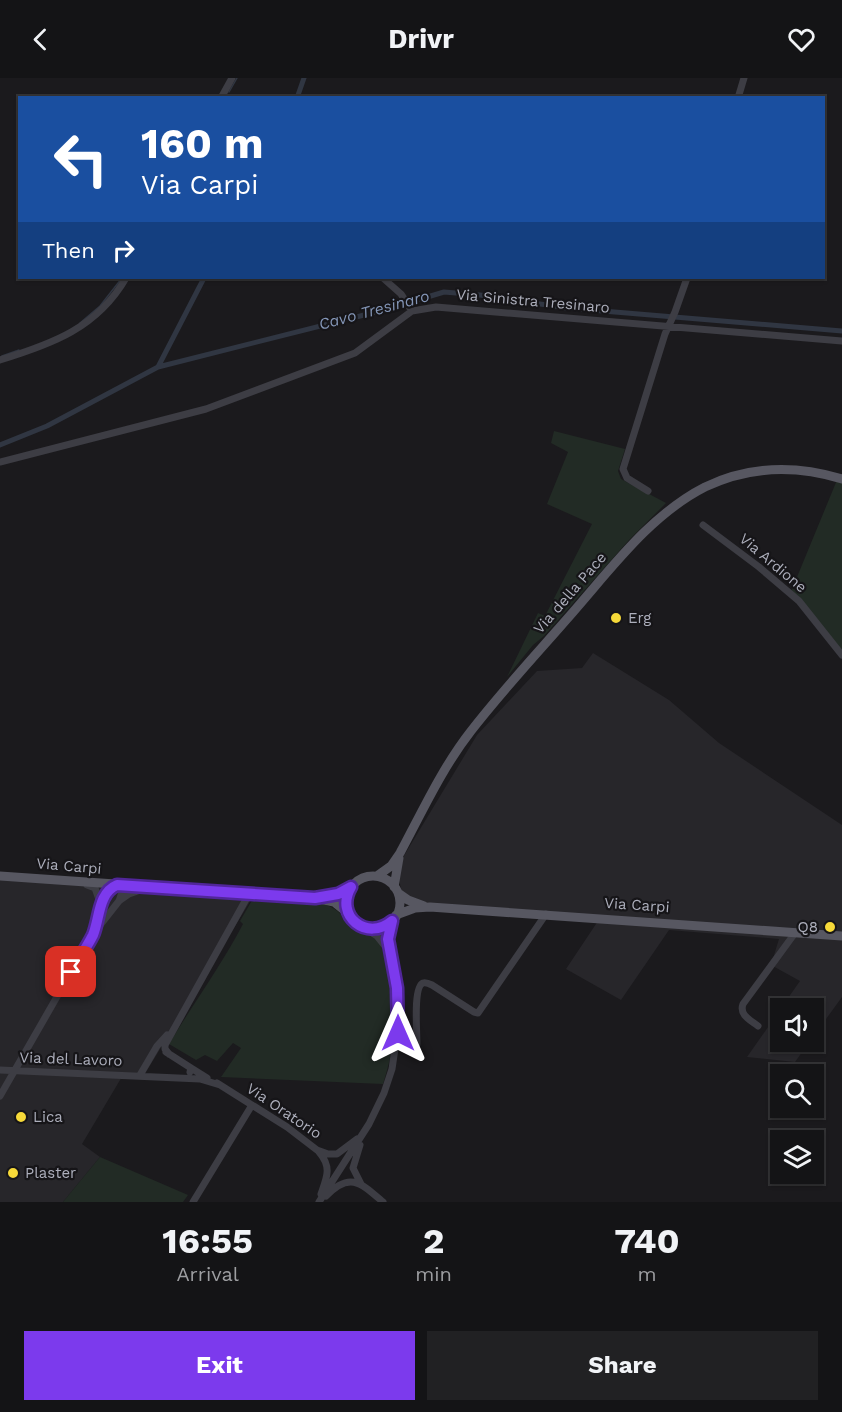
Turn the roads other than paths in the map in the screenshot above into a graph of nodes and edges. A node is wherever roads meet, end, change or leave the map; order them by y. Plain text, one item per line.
1 (232, 78) edge
2 (744, 78) edge
3 (222, 96) edge
4 (739, 96) edge
5 (125, 279) edge
6 (384, 279) edge
7 (687, 279) edge
8 (408, 305) junction
9 (669, 325) junction
10 (842, 341) edge
11 (0, 360) edge
12 (0, 462) edge
13 (842, 479) edge
14 (648, 491) dead end
15 (704, 525) dead end
16 (842, 655) edge
17 (400, 853) junction
18 (0, 876) edge
19 (377, 876) junction
20 (76, 882) junction
21 (117, 885) junction
22 (150, 887) junction
23 (351, 887) junction
24 (396, 890) junction
25 (249, 894) junction
26 (315, 898) junction
27 (119, 901) junction
28 (101, 905) junction
29 (430, 907) junction
30 (524, 913) junction
31 (349, 914) junction
32 (546, 914) junction
33 (394, 918) junction
34 (365, 928) junction
35 (536, 928) junction
36 (795, 933) junction
37 (93, 934) junction
38 (842, 936) edge
39 (390, 953) junction
40 (174, 1026) junction
41 (758, 1026) dead end
42 (417, 1044) dead end
43 (157, 1046) junction
44 (169, 1054) junction
45 (191, 1068) junction
46 (0, 1070) edge
47 (14, 1070) junction
48 (140, 1076) junction
49 (185, 1078) junction
50 (220, 1085) junction
51 (0, 1096) edge
52 (252, 1105) junction
53 (363, 1134) junction
54 (317, 1150) junction
55 (361, 1184) junction
56 (194, 1202) edge
57 (319, 1202) edge
58 (383, 1202) edge

1 - 3 street
2 - 4 street
5 - 11 street
6 - 8 street
7 - 9 street
8 - 9 street, Via Sinistra Tresinaro
8 - 12 street, Via Sinistra Tresinaro
9 - 10 street, Via Sinistra Tresinaro
9 - 14 street
13 - 17 main road, Via della Pace
15 - 16 street, Via Ardione
17 - 19 main road, Via della Pace
17 - 24 main road, Via della Pace
18 - 20 main road, Via Carpi
19 - 23 main road, Via Carpi
19 - 24 main road, Via Carpi
20 - 21 main road, Via Carpi
20 - 28 street
21 - 22 main road, Via Carpi
21 - 27 street
21 - 28 street
22 - 25 main road, Via Carpi
22 - 27 street
23 - 26 main road, Via Carpi
23 - 31 main road
24 - 29 main road, Via Carpi
24 - 33 main road
25 - 26 main road, Via Carpi
25 - 40 street
26 - 31 main road, Via Carpi
27 - 37 street
28 - 37 street
29 - 30 main road, Via Carpi
29 - 33 main road, Via Carpi
30 - 32 main road, Via Carpi
30 - 35 street
31 - 34 main road, Via Carpi
32 - 35 street
32 - 36 main road, Via Carpi
33 - 34 main road, Via Carpi
33 - 39 street
34 - 39 street
35 - 42 street
36 - 38 main road, Via Carpi
36 - 41 street
37 - 47 street
39 - 53 street
40 - 43 street
40 - 44 street
43 - 44 street, Via Oratorio
43 - 48 street
44 - 45 street, Via Oratorio
45 - 49 street
45 - 50 street, Via Oratorio
46 - 47 street, Via del Lavoro
47 - 48 street, Via del Lavoro
47 - 51 street
48 - 49 street, Via Oratorio
49 - 50 street, Via Oratorio
50 - 52 street, Via Oratorio
52 - 54 street, Via Oratorio
52 - 56 street
53 - 54 street, Via Oratorio
53 - 55 street
53 - 57 street
54 - 57 street
55 - 57 street
55 - 58 street

